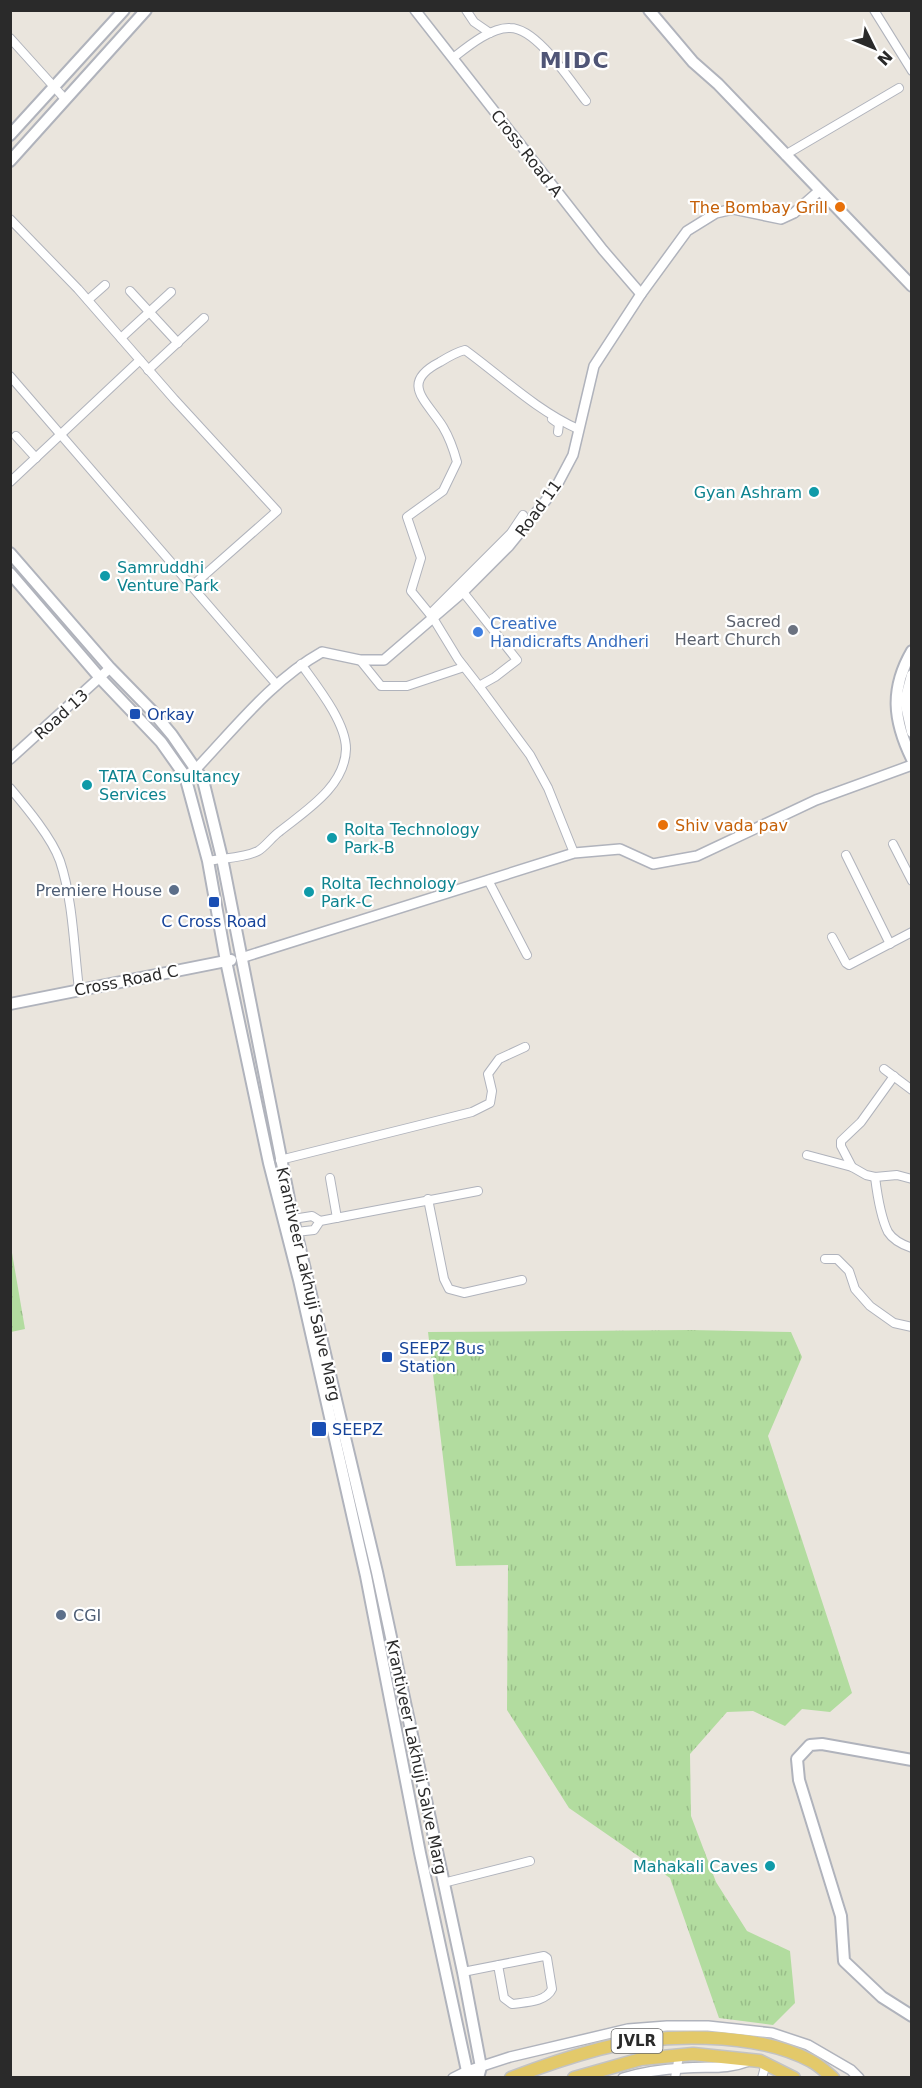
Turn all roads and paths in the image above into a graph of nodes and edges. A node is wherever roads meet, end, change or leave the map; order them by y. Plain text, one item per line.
1 (124, 10) edge
2 (415, 10) edge
3 (466, 10) edge
4 (874, 10) edge
5 (143, 12) edge
6 (653, 12) edge
7 (490, 33) junction
8 (10, 38) edge
9 (453, 58) junction
10 (912, 71) edge
11 (54, 86) junction
12 (899, 88) dead end
13 (65, 99) junction
14 (586, 101) dead end
15 (10, 135) edge
16 (785, 155) junction
17 (10, 161) edge
18 (819, 191) junction
19 (10, 219) edge
20 (910, 281) edge
21 (105, 285) dead end
22 (130, 291) dead end
23 (171, 292) dead end
24 (641, 294) junction
25 (88, 300) junction
26 (149, 312) junction
27 (204, 318) dead end
28 (121, 338) junction
29 (178, 343) junction
30 (140, 360) junction
31 (148, 370) junction
32 (10, 376) edge
33 (497, 377) junction
34 (578, 429) junction
35 (558, 432) dead end
36 (60, 435) junction
37 (16, 436) dead end
38 (36, 458) junction
39 (10, 482) edge
40 (523, 515) dead end
41 (10, 553) edge
42 (10, 573) edge
43 (192, 586) junction
44 (463, 592) junction
45 (431, 616) junction
46 (912, 651) edge
47 (360, 660) junction
48 (301, 664) junction
49 (464, 667) junction
50 (110, 668) junction
51 (912, 675) edge
52 (101, 679) junction
53 (277, 685) junction
54 (479, 686) junction
55 (912, 732) edge
56 (10, 759) edge
57 (912, 759) edge
58 (912, 765) edge
59 (196, 769) junction
60 (185, 776) junction
61 (10, 788) edge
62 (893, 844) dead end
63 (574, 853) junction
64 (846, 855) dead end
65 (222, 858) junction
66 (208, 861) junction
67 (488, 880) junction
68 (912, 881) edge
69 (912, 932) edge
70 (832, 937) dead end
71 (890, 944) junction
72 (527, 955) dead end
73 (241, 958) junction
74 (226, 961) junction
75 (79, 989) junction
76 (10, 1004) edge
77 (525, 1047) dead end
78 (884, 1069) dead end
79 (894, 1076) junction
80 (912, 1090) edge
81 (807, 1155) dead end
82 (280, 1160) junction
83 (852, 1167) junction
84 (875, 1177) junction
85 (330, 1178) dead end
86 (912, 1179) edge
87 (478, 1191) dead end
88 (428, 1199) junction
89 (337, 1218) junction
90 (293, 1219) junction
91 (320, 1221) junction
92 (296, 1232) junction
93 (912, 1248) edge
94 (825, 1259) dead end
95 (522, 1280) dead end
96 (912, 1327) edge
97 (377, 1572) junction
98 (366, 1575) junction
99 (912, 1760) edge
100 (530, 1861) dead end
101 (443, 1883) junction
102 (498, 1965) junction
103 (463, 1972) junction
104 (912, 2016) edge
105 (679, 2056) junction
106 (752, 2060) junction
107 (766, 2063) junction
108 (475, 2073) edge
109 (676, 2073) edge
110 (453, 2078) edge
111 (511, 2078) edge
112 (574, 2078) edge
113 (623, 2078) edge
114 (762, 2078) edge
115 (794, 2078) edge
116 (833, 2078) edge
117 (859, 2078) edge

1 - 11 main road
2 - 9 street, Cross Road A
3 - 7 street
4 - 10 street
5 - 13 main road
6 - 16 main road
7 - 9 street
7 - 14 street
8 - 11 street
9 - 24 street, Cross Road A
11 - 13 street
11 - 15 main road
12 - 16 street
13 - 17 main road
16 - 18 main road
18 - 20 main road
18 - 24 street, Road 11
19 - 25 street
21 - 25 street
22 - 26 street
23 - 26 street
24 - 34 street, Road 11
25 - 28 street
26 - 28 street
26 - 29 street
27 - 29 street
28 - 30 street
29 - 31 street
30 - 31 street
30 - 36 street
31 - 43 street
32 - 36 street
33 - 34 street
33 - 35 street
33 - 45 street
34 - 44 street, Road 11
36 - 38 street
36 - 43 street
37 - 38 street
38 - 39 street
40 - 45 street
41 - 50 main road, Krantiveer Lakhuji Salve Marg
42 - 52 main road, Krantiveer Lakhuji Salve Marg
43 - 53 street
44 - 45 street, Road 11
44 - 54 street
45 - 47 street, Road 11
45 - 49 street
46 - 57 main road
47 - 48 street, Road 11
47 - 49 street
48 - 53 street, Road 11
48 - 65 street
49 - 54 street
50 - 52 street, Road 13
50 - 59 main road, Krantiveer Lakhuji Salve Marg
51 - 55 main road
52 - 56 street, Road 13
52 - 60 main road, Krantiveer Lakhuji Salve Marg
53 - 59 street, Road 11
54 - 63 street
58 - 63 street
59 - 60 street, Road 11
59 - 65 main road, Krantiveer Lakhuji Salve Marg
60 - 66 main road, Krantiveer Lakhuji Salve Marg
61 - 75 street
62 - 68 street
63 - 67 street
64 - 71 street
65 - 66 street
65 - 73 main road, Krantiveer Lakhuji Salve Marg
66 - 74 main road, Krantiveer Lakhuji Salve Marg
67 - 72 street
67 - 73 street
69 - 71 street
70 - 71 street
73 - 74 main road, Cross Road C
73 - 82 main road, Krantiveer Lakhuji Salve Marg
74 - 75 main road, Cross Road C
74 - 98 main road, Krantiveer Lakhuji Salve Marg
75 - 76 main road, Cross Road C
77 - 82 street
78 - 79 street
79 - 80 street
79 - 83 street
81 - 83 street
82 - 90 main road, Krantiveer Lakhuji Salve Marg
83 - 84 street
84 - 86 street
84 - 93 street
85 - 89 street
87 - 88 street
88 - 89 street
88 - 95 street
89 - 91 street
90 - 91 street
90 - 92 main road, Krantiveer Lakhuji Salve Marg
91 - 92 street
92 - 97 main road, Krantiveer Lakhuji Salve Marg
94 - 96 street
97 - 98 main road
97 - 101 main road, Krantiveer Lakhuji Salve Marg
98 - 108 main road, Krantiveer Lakhuji Salve Marg
99 - 104 main road
100 - 101 street
101 - 103 main road, Krantiveer Lakhuji Salve Marg
102 - 102 street
102 - 103 street
103 - 108 main road, Krantiveer Lakhuji Salve Marg
105 - 106 main road, JVLR
105 - 109 street
105 - 112 main road, JVLR
106 - 107 main road, JVLR
106 - 109 street
107 - 114 street
107 - 115 main road, JVLR
108 - 110 street
108 - 117 street
109 - 113 street
111 - 116 main road, JVLR

